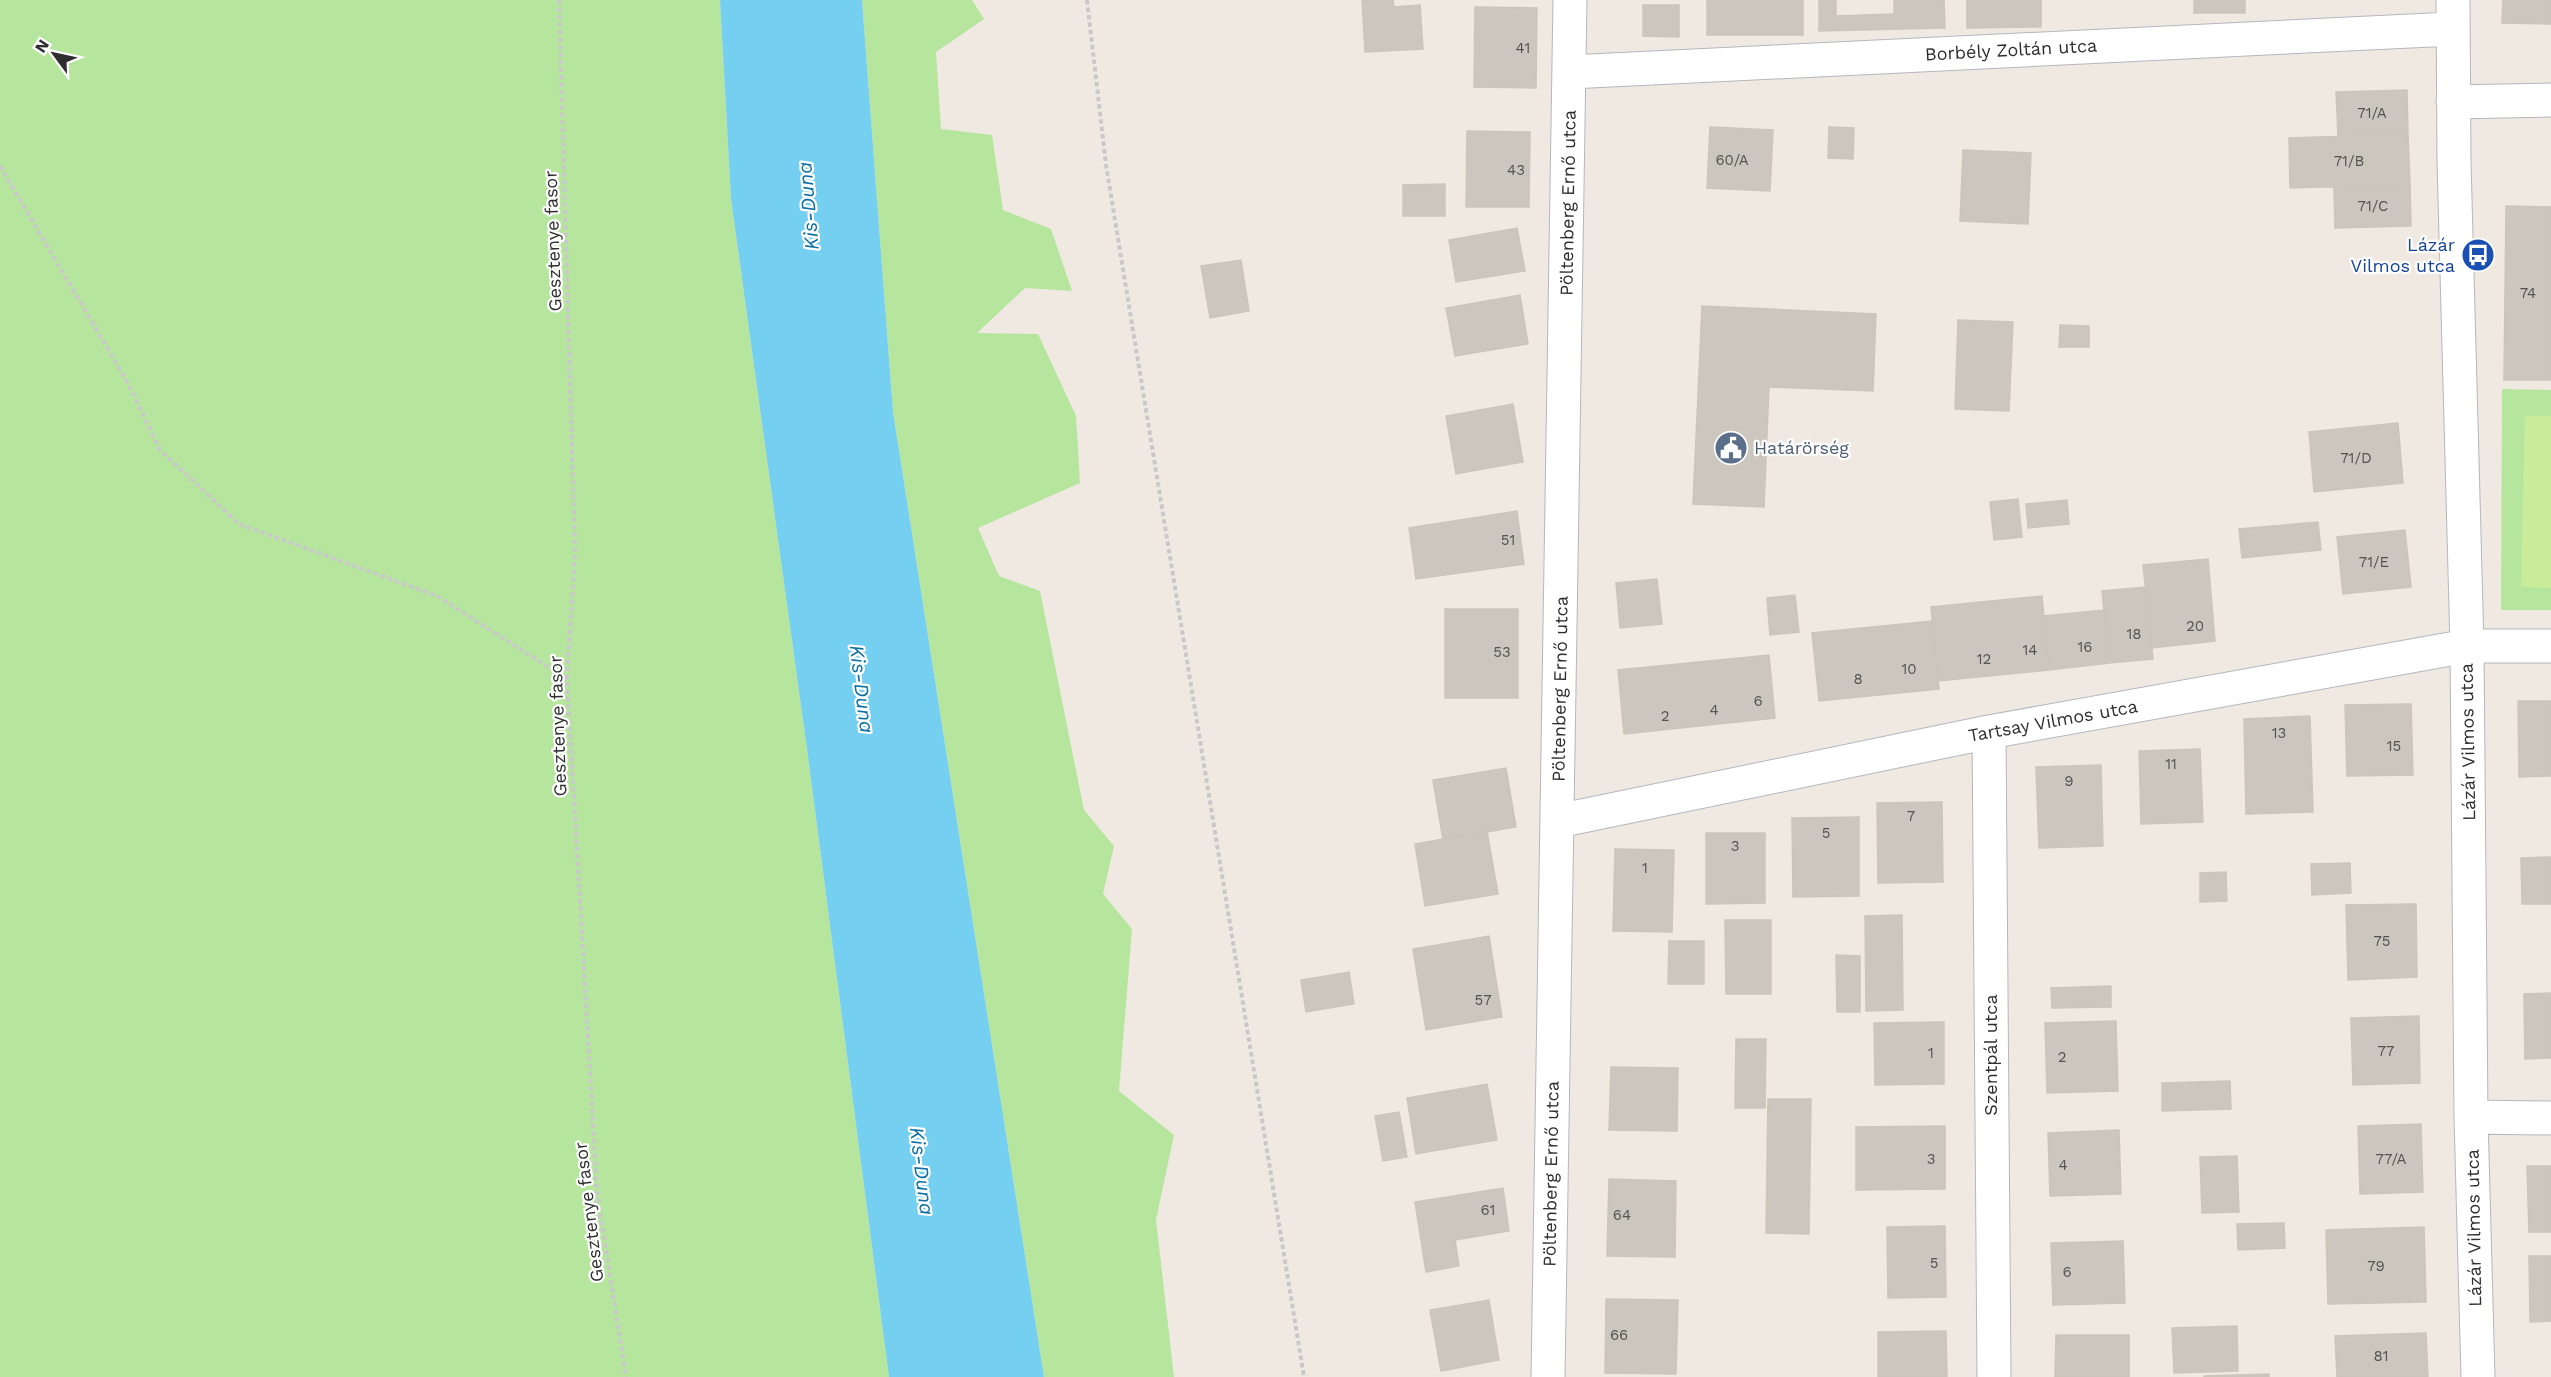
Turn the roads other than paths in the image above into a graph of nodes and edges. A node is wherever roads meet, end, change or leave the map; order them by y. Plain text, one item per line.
1 (1570, 0) edge
2 (2452, 15) edge
3 (1570, 72) junction
4 (2551, 100) edge
5 (2453, 102) junction
6 (2467, 646) junction
7 (2551, 646) edge
8 (1989, 732) junction
9 (1558, 821) junction
10 (2471, 1117) junction
11 (2551, 1118) edge
12 (1548, 1377) edge
13 (1994, 1377) edge
14 (2478, 1377) edge

1 - 3 street, Pöltenberg Ernő utca
2 - 3 street, Borbély Zoltán utca
2 - 5 street, Lázár Vilmos utca
3 - 9 street, Pöltenberg Ernő utca
4 - 5 street
5 - 6 street, Lázár Vilmos utca
6 - 7 street, Tartsay Vilmos utca
6 - 8 street, Tartsay Vilmos utca
6 - 10 street, Lázár Vilmos utca
8 - 9 street, Tartsay Vilmos utca
8 - 13 street, Szentpál utca
9 - 12 street, Pöltenberg Ernő utca
10 - 11 street
10 - 14 street, Lázár Vilmos utca

